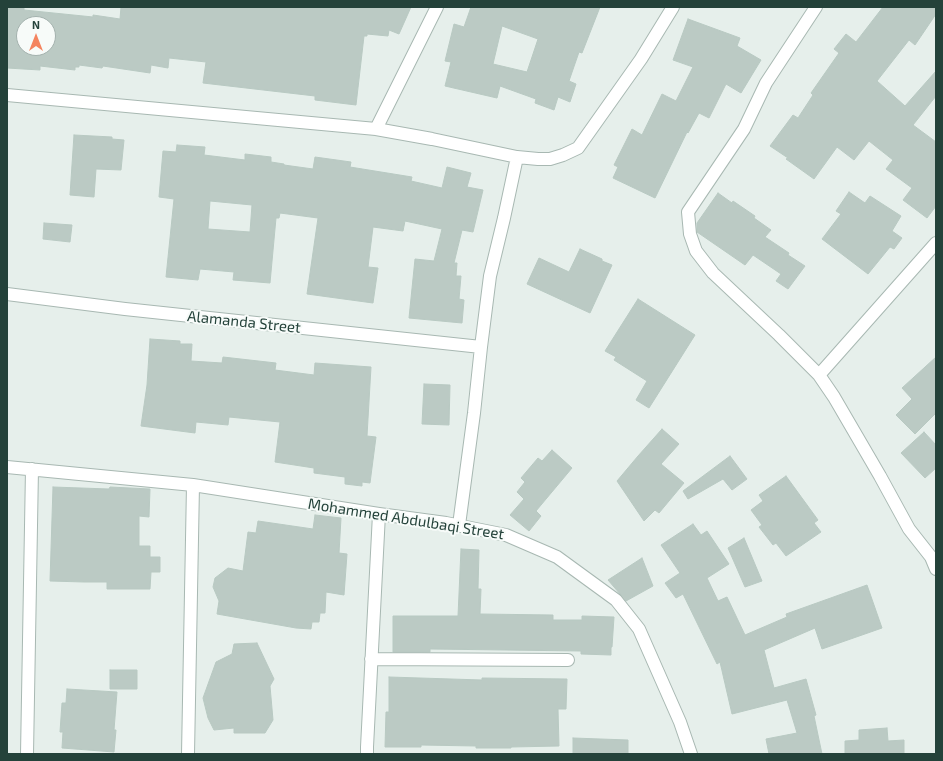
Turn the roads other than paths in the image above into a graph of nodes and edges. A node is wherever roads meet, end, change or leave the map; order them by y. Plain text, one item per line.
1 (437, 7) edge
2 (673, 7) edge
3 (816, 7) edge
4 (7, 95) edge
5 (376, 130) junction
6 (517, 157) junction
7 (936, 243) edge
8 (7, 294) edge
9 (481, 347) junction
10 (819, 375) junction
11 (7, 467) edge
12 (32, 470) junction
13 (192, 485) junction
14 (379, 514) junction
15 (459, 525) junction
16 (933, 556) edge
17 (936, 568) edge
18 (371, 659) junction
19 (568, 660) dead end
20 (27, 754) edge
21 (188, 754) edge
22 (367, 754) edge
23 (691, 754) edge

1 - 5 street
2 - 6 street
3 - 10 street
4 - 5 street
5 - 6 street
6 - 9 street
7 - 10 street
8 - 9 street, Alamanda Street
9 - 15 street
10 - 16 street
11 - 12 street, Mohammed Abdulbaqi Street
12 - 13 street, Mohammed Abdulbaqi Street
12 - 20 street
13 - 14 street, Mohammed Abdulbaqi Street
13 - 21 street
14 - 15 street, Mohammed Abdulbaqi Street
14 - 18 street
15 - 23 street, Mohammed Abdulbaqi Street
16 - 17 street
18 - 19 street
18 - 22 street

